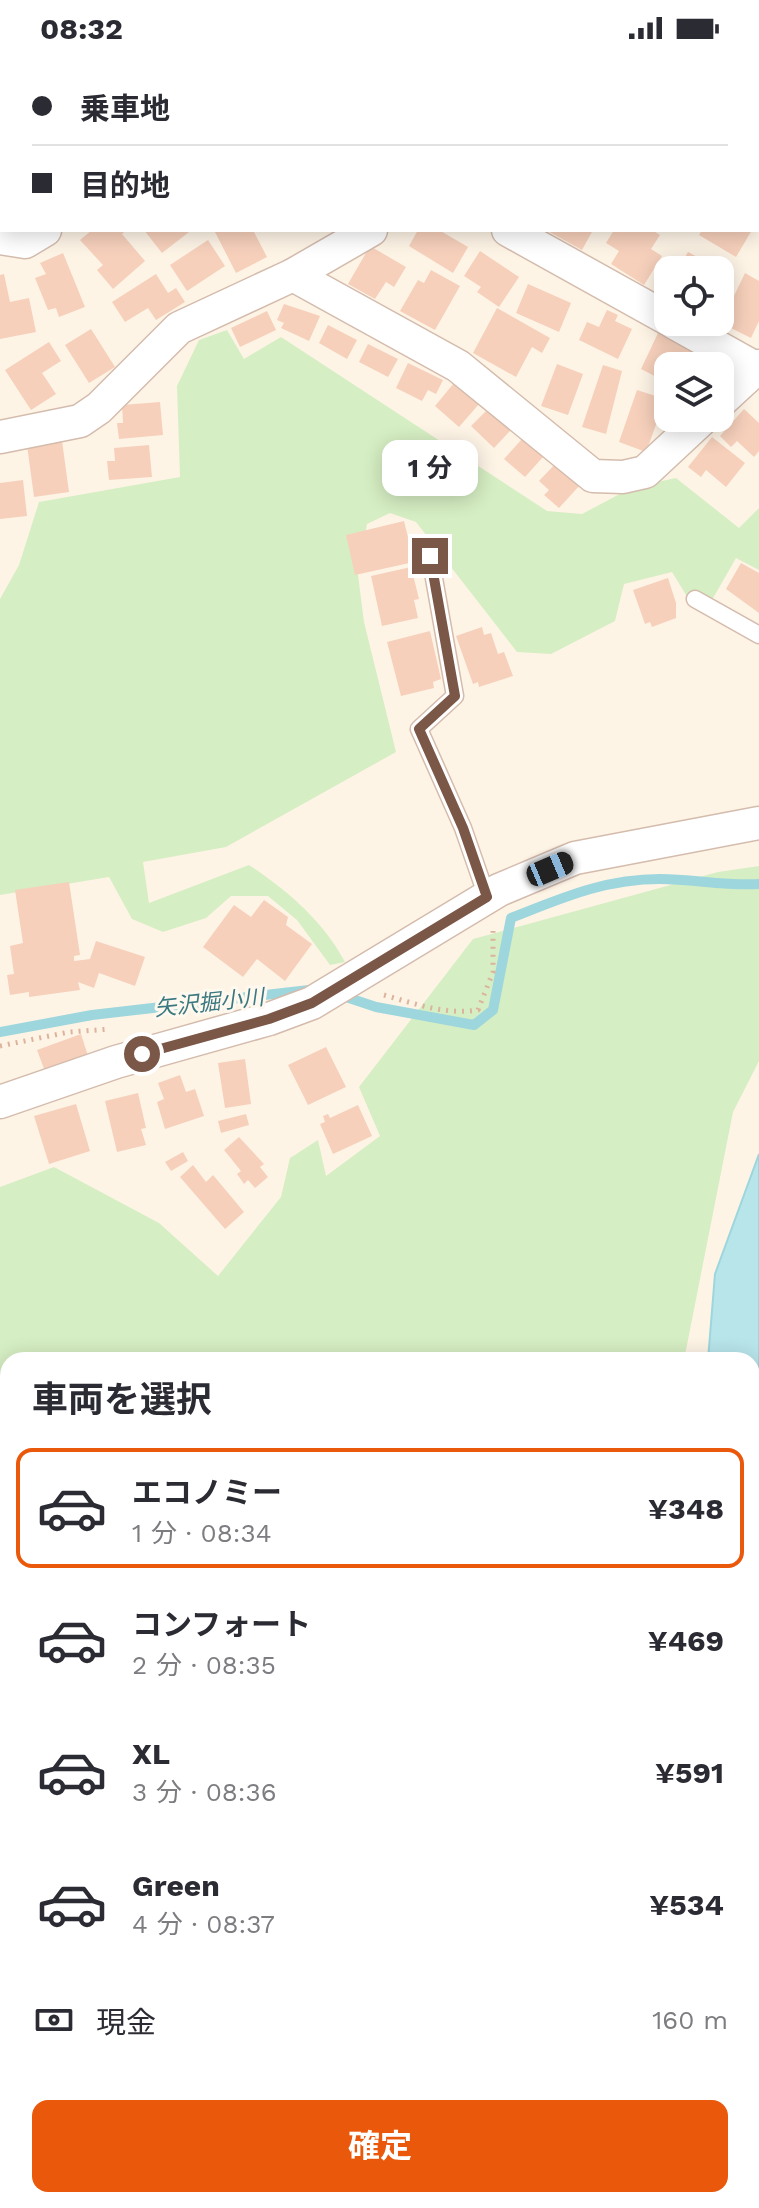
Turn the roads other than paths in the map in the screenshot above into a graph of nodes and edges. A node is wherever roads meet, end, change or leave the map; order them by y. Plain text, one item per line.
1 (42, 232) edge
2 (368, 232) edge
3 (512, 232) edge
4 (0, 238) edge
5 (293, 275) junction
6 (654, 311) edge
7 (699, 336) edge
8 (758, 367) edge
9 (734, 389) edge
10 (688, 432) edge
11 (0, 437) edge
12 (430, 556) dead end
13 (695, 599) dead end
14 (759, 635) edge
15 (759, 823) edge
16 (490, 907) junction
17 (0, 1102) edge

1 - 4 street
2 - 5 street
3 - 6 street
5 - 10 street
5 - 11 street
7 - 8 street
8 - 9 street
12 - 16 lane
13 - 14 lane
15 - 16 street
16 - 17 street

